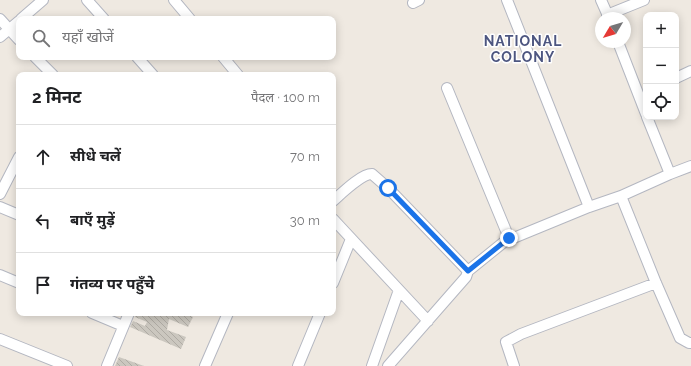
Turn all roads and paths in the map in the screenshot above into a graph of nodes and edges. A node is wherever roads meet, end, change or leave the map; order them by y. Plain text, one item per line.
1 (43, 0) edge
2 (87, 0) edge
3 (174, 0) edge
4 (507, 0) edge
5 (601, 0) edge
6 (644, 0) edge
7 (606, 12) edge
8 (617, 12) edge
9 (25, 16) edge
10 (101, 16) edge
11 (187, 16) edge
12 (0, 19) edge
13 (16, 23) edge
14 (9, 29) junction
15 (0, 37) edge
16 (16, 37) edge
17 (621, 48) edge
18 (39, 60) edge
19 (140, 60) edge
20 (226, 60) edge
21 (691, 71) edge
22 (50, 72) edge
23 (150, 72) edge
24 (236, 72) edge
25 (679, 77) edge
26 (447, 88) dead end
27 (642, 92) edge
28 (648, 120) edge
29 (16, 162) edge
30 (691, 166) edge
31 (670, 174) junction
32 (0, 194) edge
33 (621, 196) junction
34 (336, 198) edge
35 (0, 207) edge
36 (589, 207) junction
37 (16, 214) edge
38 (336, 222) edge
39 (509, 238) junction
40 (351, 239) junction
41 (468, 271) junction
42 (0, 275) edge
43 (336, 275) edge
44 (16, 282) edge
45 (656, 283) junction
46 (399, 290) junction
47 (99, 316) edge
48 (128, 316) edge
49 (227, 316) edge
50 (319, 316) edge
51 (428, 321) junction
52 (124, 326) junction
53 (0, 339) edge
54 (691, 343) edge
55 (67, 366) edge
56 (107, 366) edge
57 (205, 366) edge
58 (298, 366) edge
59 (372, 366) edge
60 (388, 366) edge
61 (514, 366) edge

1 - 9 street
2 - 10 street
3 - 11 street
4 - 36 street
5 - 7 street
6 - 8 street
12 - 14 street
13 - 14 street
14 - 15 street
14 - 16 street
17 - 27 street
18 - 22 street
19 - 23 street
20 - 24 street
21 - 25 street
26 - 39 street
28 - 31 street
29 - 32 street
30 - 31 street
31 - 33 street
33 - 36 street
33 - 45 street
34 - 41 street
35 - 37 street
36 - 39 street
38 - 40 street
39 - 41 street
40 - 43 street
40 - 46 street
41 - 51 street
42 - 44 street
45 - 54 street
45 - 61 street
46 - 51 street
46 - 59 street
47 - 52 street
48 - 52 street
49 - 57 street
50 - 58 street
51 - 60 street
52 - 56 street
53 - 55 street

